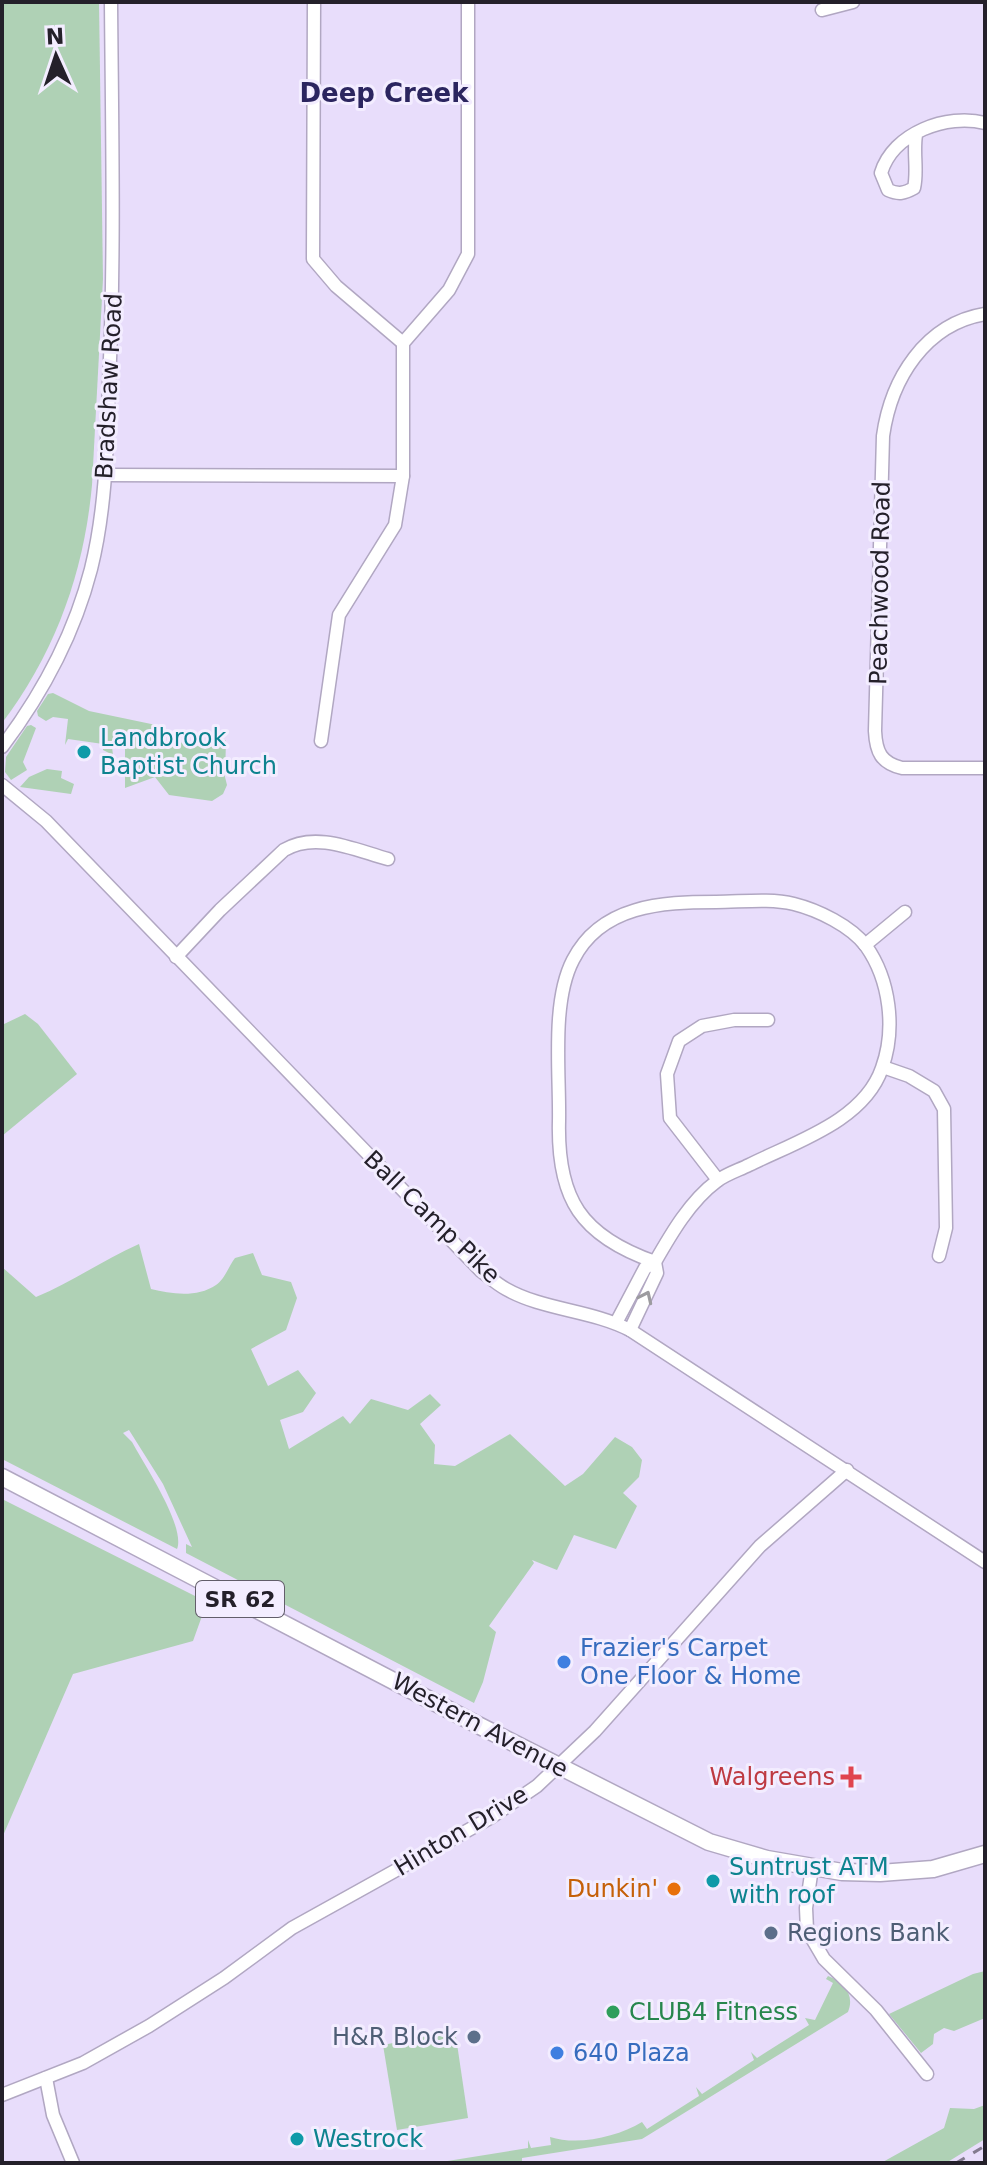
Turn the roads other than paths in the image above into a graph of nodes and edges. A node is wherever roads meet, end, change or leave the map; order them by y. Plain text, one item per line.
1 (111, 2) edge
2 (314, 2) edge
3 (468, 2) edge
4 (853, 2) edge
5 (822, 10) dead end
6 (985, 123) edge
7 (916, 135) junction
8 (985, 314) edge
9 (403, 343) junction
10 (105, 475) junction
11 (403, 476) junction
12 (321, 741) dead end
13 (2, 747) edge
14 (985, 768) edge
15 (2, 785) edge
16 (388, 859) dead end
17 (905, 912) dead end
18 (865, 945) junction
19 (176, 957) junction
20 (768, 1020) dead end
21 (883, 1067) junction
22 (718, 1180) junction
23 (939, 1256) dead end
24 (655, 1262) junction
25 (616, 1323) junction
26 (630, 1330) junction
27 (847, 1470) junction
28 (2, 1477) edge
29 (985, 1562) edge
30 (559, 1766) junction
31 (985, 1854) edge
32 (812, 1868) junction
33 (927, 2074) dead end
34 (46, 2078) junction
35 (2, 2095) edge
36 (73, 2163) edge

1 - 10 street, Bradshaw Road
2 - 9 street
3 - 9 street
4 - 5 street
6 - 7 street
7 - 7 street
8 - 14 street, Peachwood Road
9 - 11 street
10 - 11 street
10 - 13 street, Bradshaw Road
11 - 12 street
15 - 19 street, Ball Camp Pike
16 - 19 street
17 - 18 street
18 - 21 street
18 - 24 street
19 - 25 street, Ball Camp Pike
20 - 22 street
21 - 22 street
21 - 23 street
22 - 24 street
24 - 25 street
26 -> 24 street
25 - 26 street, Ball Camp Pike
26 - 27 street, Ball Camp Pike
27 - 29 street, Ball Camp Pike
27 - 30 street, Hinton Drive
28 - 30 main road, Western Avenue / SR 62
30 - 32 main road, Western Avenue / SR 62
30 - 34 street, Hinton Drive
31 - 32 main road, Western Avenue / SR 62
32 - 33 street
34 - 35 street, Hinton Drive
34 - 36 street

